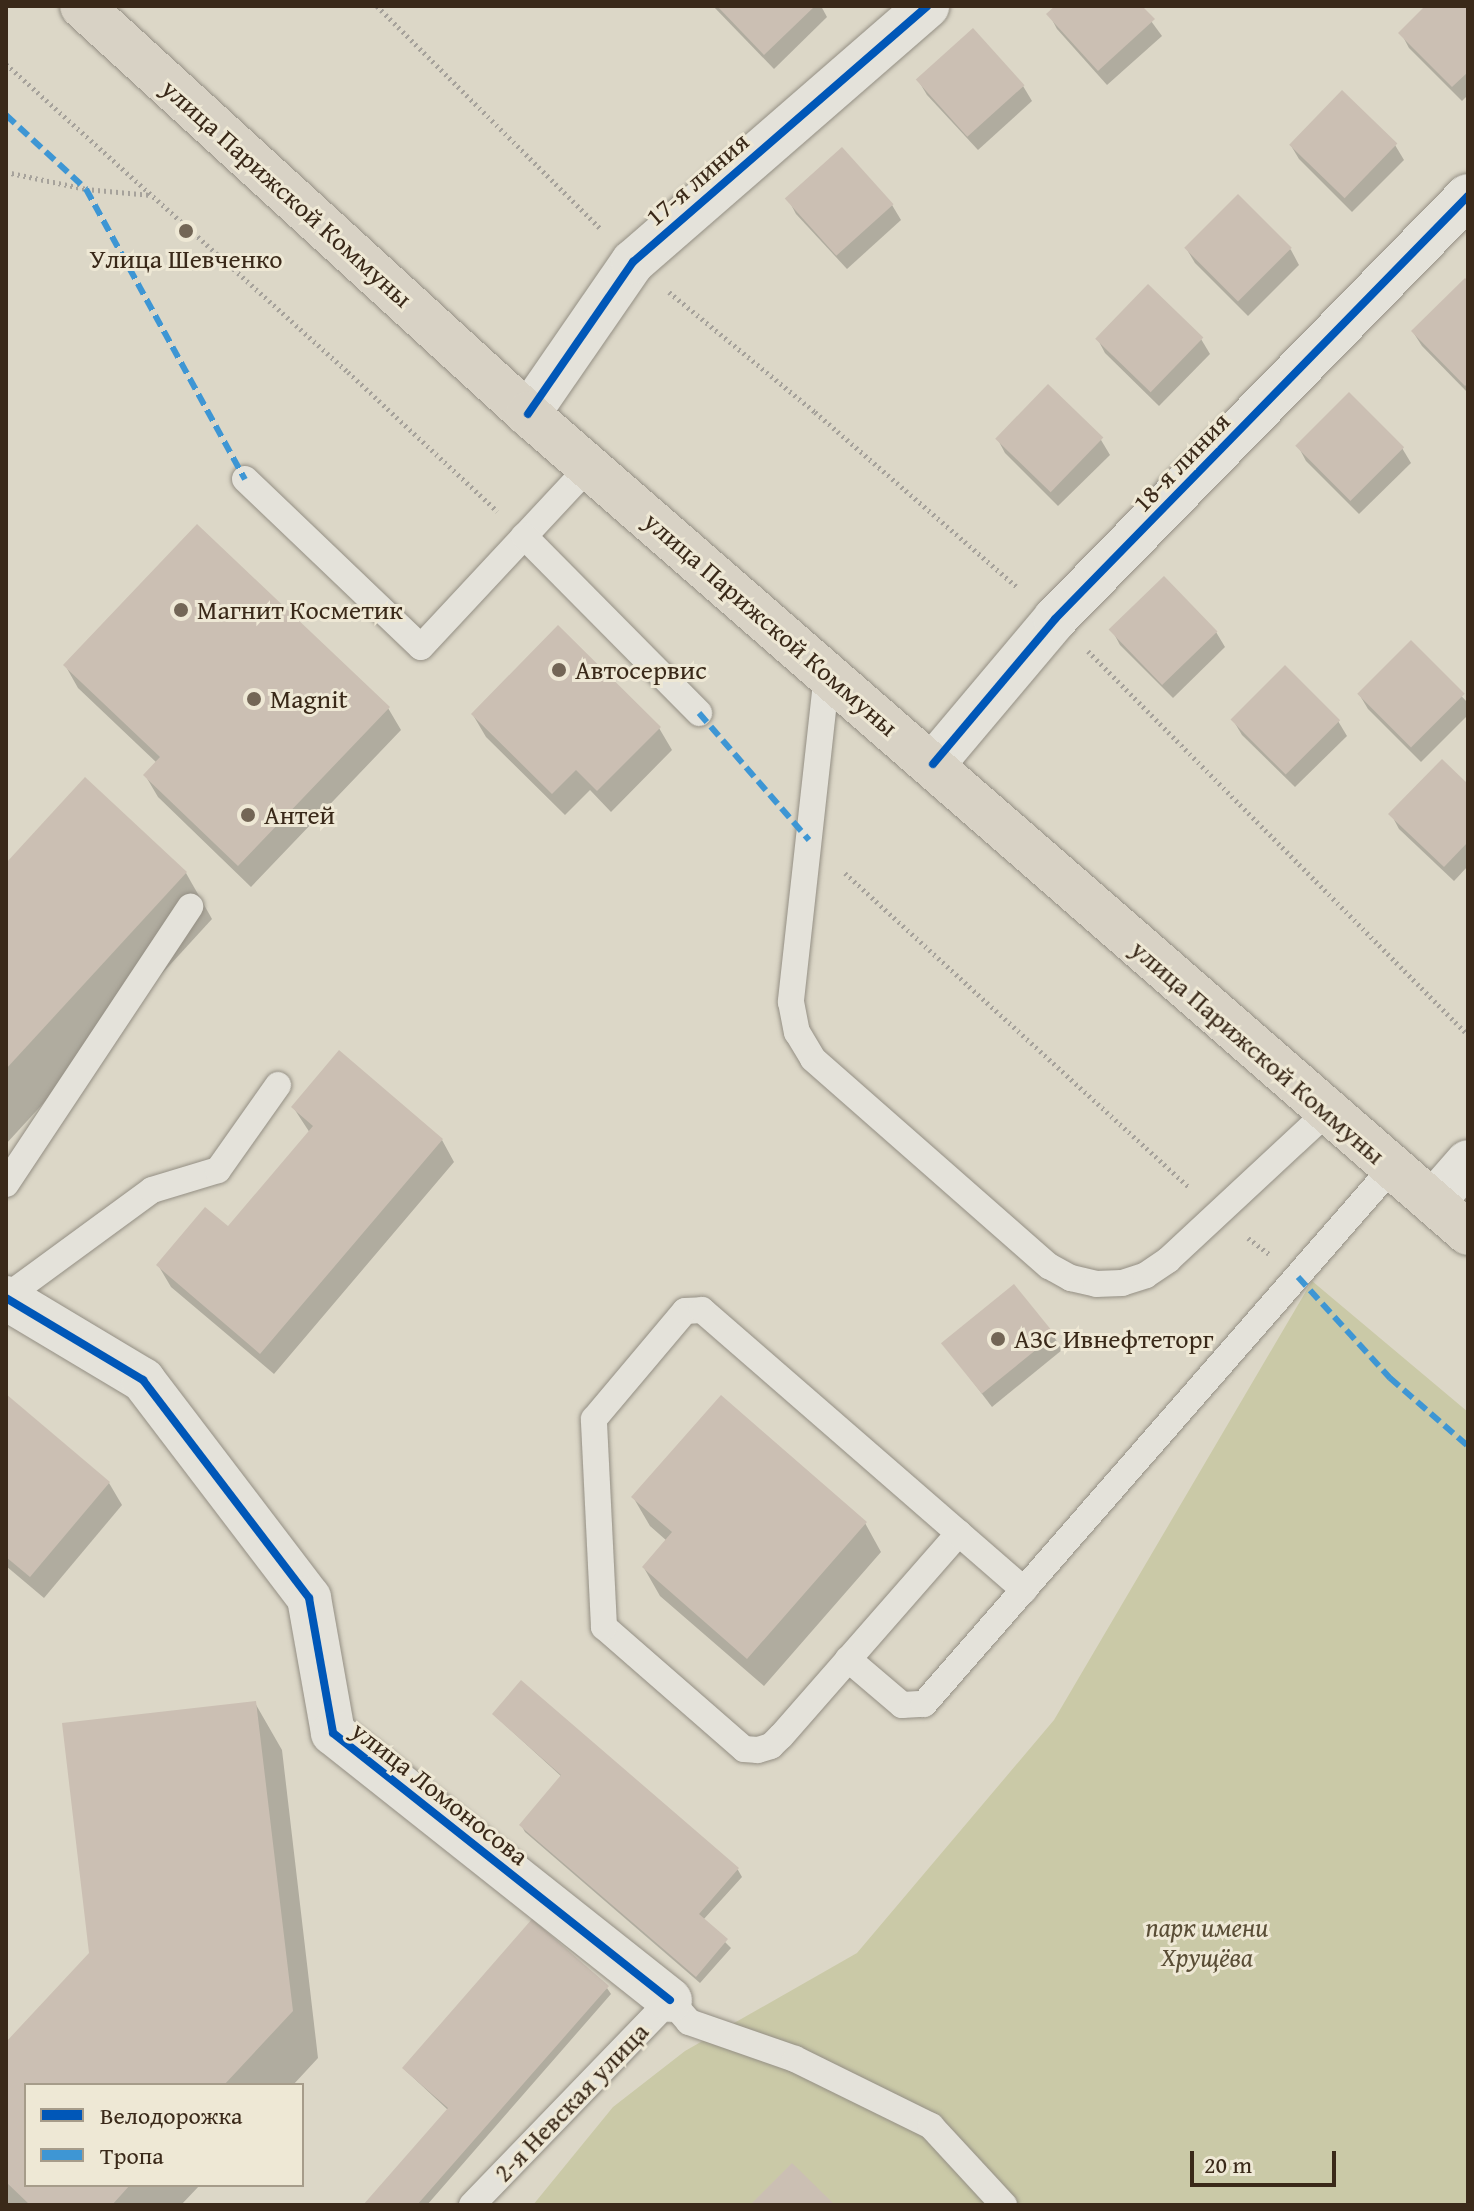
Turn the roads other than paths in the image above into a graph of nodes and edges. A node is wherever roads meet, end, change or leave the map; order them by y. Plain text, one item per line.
1 (82, 6) edge
2 (927, 6) edge
3 (1468, 196) edge
4 (528, 414) junction
5 (590, 466) junction
6 (245, 479) dead end
7 (524, 536) junction
8 (827, 674) junction
9 (699, 713) dead end
10 (933, 764) junction
11 (190, 907) dead end
12 (278, 1085) dead end
13 (1327, 1112) junction
14 (1468, 1162) edge
15 (1391, 1169) junction
16 (6, 1184) edge
17 (1433, 1202) junction
18 (1468, 1233) edge
19 (6, 1297) edge
20 (959, 1533) junction
21 (1024, 1590) junction
22 (848, 1659) junction
23 (670, 2000) junction
24 (472, 2205) edge
25 (1004, 2205) edge

1 - 4 main road, улица Парижской Коммуны
2 - 4 street, 17-я линия
3 - 10 street, 18-я линия
4 - 5 main road, улица Парижской Коммуны
5 - 7 lane
5 - 8 main road, улица Парижской Коммуны
6 - 7 lane
7 - 9 lane
8 - 10 main road, улица Парижской Коммуны
8 - 13 lane
10 - 13 main road, улица Парижской Коммуны
11 - 16 lane
12 - 19 lane
13 - 15 main road, улица Парижской Коммуны
14 - 17 street
15 - 17 main road, улица Парижской Коммуны
15 - 21 lane
17 - 18 main road, улица Парижской Коммуны
19 - 23 street, улица Ломоносова
20 - 21 lane
20 - 22 lane
20 - 22 lane
21 - 22 lane
23 - 24 lane, 2-я Невская улица
23 - 25 lane

